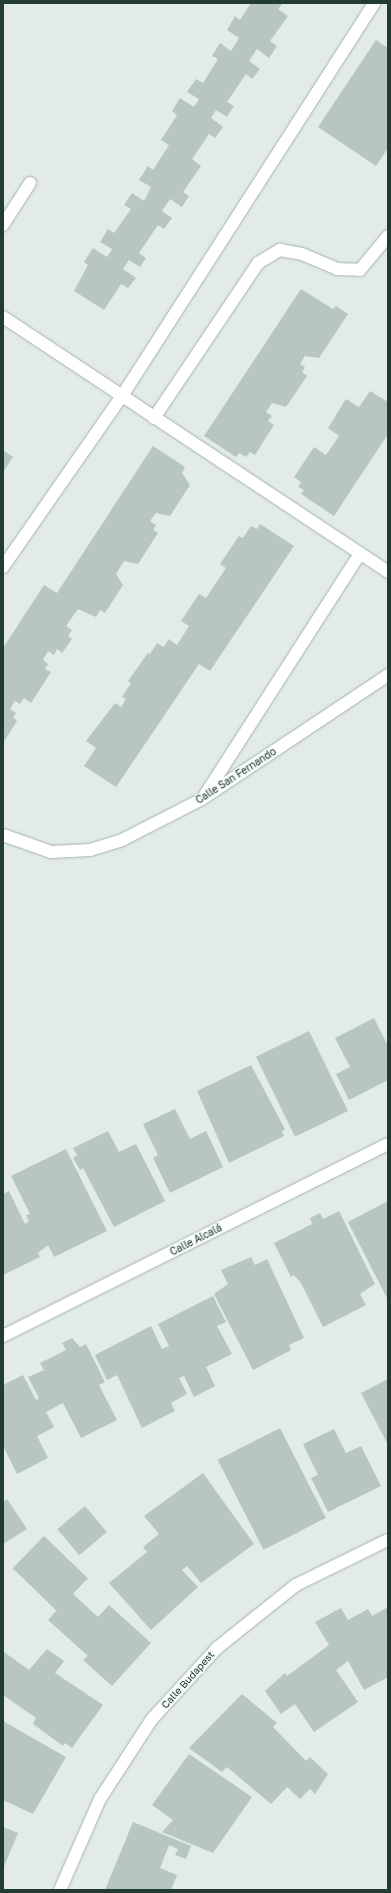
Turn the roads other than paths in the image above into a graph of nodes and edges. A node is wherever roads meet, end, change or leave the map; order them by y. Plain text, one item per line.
1 (374, 3) edge
2 (30, 184) dead end
3 (3, 225) edge
4 (388, 236) edge
5 (3, 318) edge
6 (122, 396) junction
7 (154, 418) junction
8 (360, 554) junction
9 (3, 567) edge
10 (388, 572) edge
11 (388, 674) edge
12 (202, 799) junction
13 (3, 835) edge
14 (388, 1144) edge
15 (3, 1336) edge
16 (388, 1540) edge
17 (60, 1890) edge

1 - 6 street
2 - 3 street
4 - 7 street
5 - 6 street
6 - 7 street
6 - 9 street
7 - 8 street
8 - 10 street
8 - 12 street
11 - 12 street, Calle San Fernando
12 - 13 street, Calle San Fernando
14 - 15 street, Calle Alcalá
16 - 17 street, Calle Budapest

